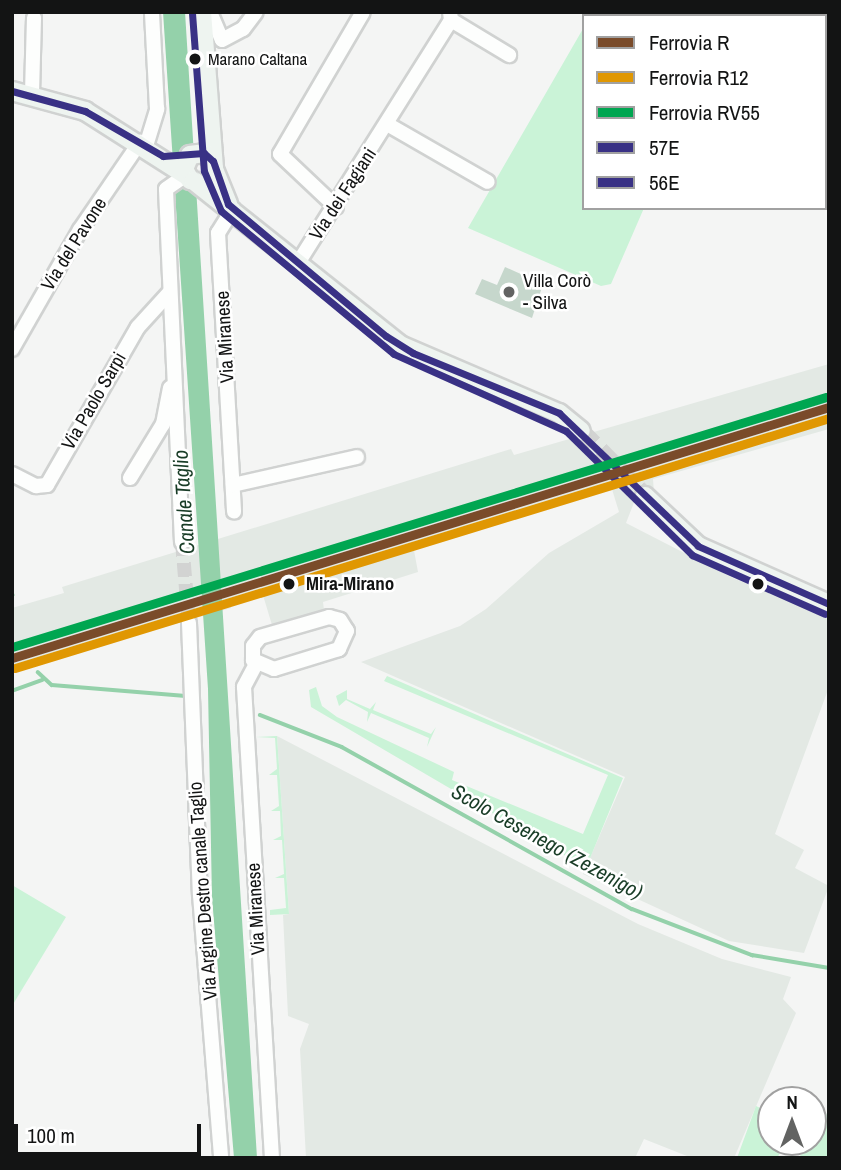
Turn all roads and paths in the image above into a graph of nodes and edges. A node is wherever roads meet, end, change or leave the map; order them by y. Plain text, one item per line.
1 (152, 12) edge
2 (202, 12) edge
3 (210, 12) edge
4 (256, 12) edge
5 (363, 12) edge
6 (451, 16) edge
7 (34, 18) dead end
8 (509, 55) dead end
9 (12, 91) edge
10 (32, 94) junction
11 (387, 124) junction
12 (143, 144) junction
13 (198, 164) junction
14 (488, 182) dead end
15 (230, 206) junction
16 (336, 207) junction
17 (298, 263) junction
18 (170, 292) junction
19 (12, 349) edge
20 (175, 382) junction
21 (581, 431) tunnel mouth
22 (357, 457) dead end
23 (12, 474) edge
24 (130, 478) dead end
25 (233, 485) junction
26 (646, 496) tunnel mouth
27 (234, 512) dead end
28 (182, 542) tunnel mouth
29 (829, 604) edge
30 (189, 623) tunnel mouth
31 (256, 664) junction
32 (220, 1158) edge
33 (271, 1158) edge

1 - 12 street, Via del Pavone
2 - 13 main road
3 - 4 street
5 - 16 street
6 - 8 street
6 - 11 street, Via dei Fagiani
7 - 10 street
9 - 10 main road
10 - 12 main road
11 - 14 street
11 - 16 street, Via dei Fagiani
12 - 13 main road
12 - 19 street, Via del Pavone
13 - 15 main road
13 - 18 street
15 - 17 main road
15 - 25 street, Via Miranese
16 - 17 street, Via dei Fagiani
17 - 21 main road
18 - 20 street
18 - 23 street, Via Paolo Sarpi
20 - 24 street
20 - 28 street
22 - 25 street
25 - 27 street, Via Miranese
26 - 29 main road
30 - 32 street, Via Argine Destro canale Taglio
31 - 31 street, Via Miranese
31 - 33 street, Via Miranese

